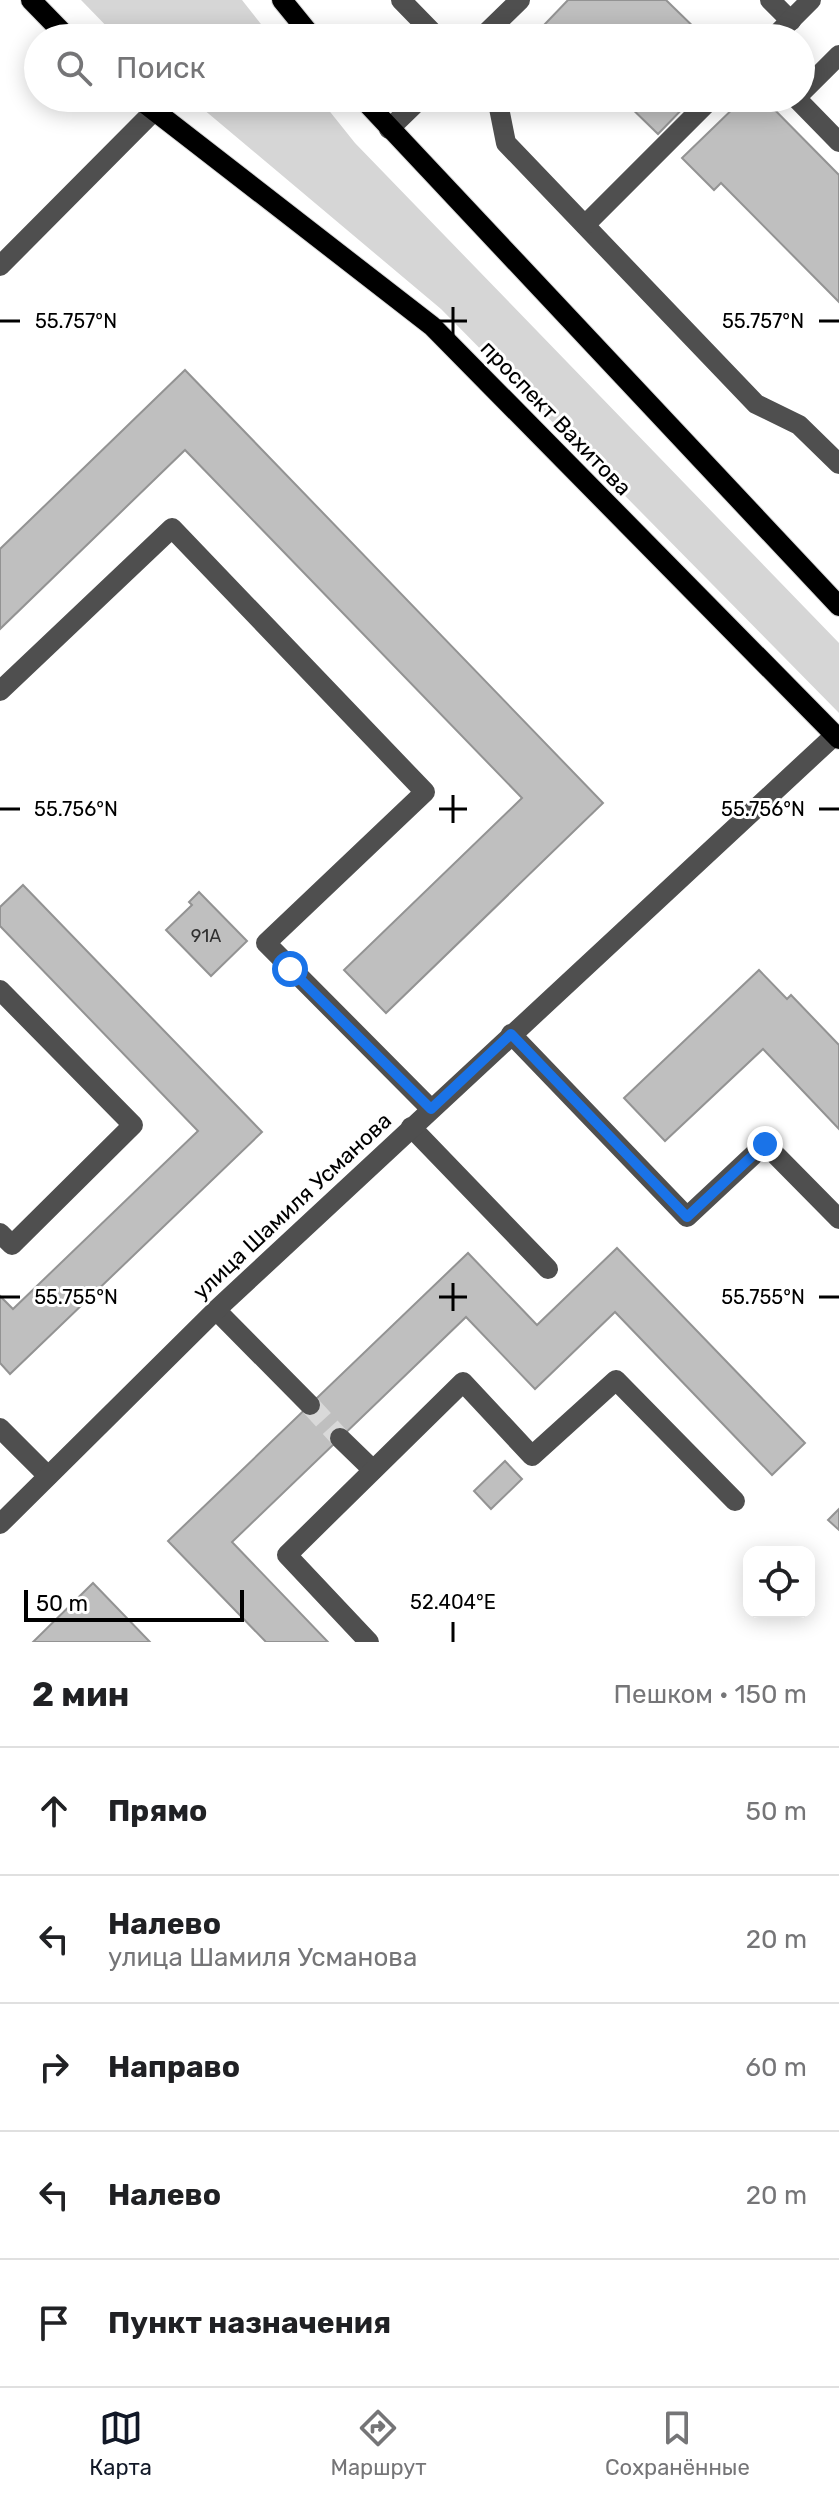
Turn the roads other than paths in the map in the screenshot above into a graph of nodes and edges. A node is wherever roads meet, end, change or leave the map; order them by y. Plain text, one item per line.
1 (31, 0) edge
2 (282, 0) edge
3 (401, 0) edge
4 (520, 0) edge
5 (770, 0) edge
6 (811, 0) edge
7 (791, 21) junction
8 (54, 24) edge
9 (302, 24) edge
10 (424, 24) edge
11 (495, 24) edge
12 (788, 24) edge
13 (839, 55) edge
14 (815, 79) edge
15 (140, 112) edge
16 (155, 112) edge
17 (374, 112) edge
18 (407, 112) edge
19 (500, 112) edge
20 (698, 112) edge
21 (810, 112) edge
22 (389, 129) junction
23 (839, 142) edge
24 (585, 225) junction
25 (0, 266) edge
26 (839, 464) edge
27 (839, 606) edge
28 (0, 691) edge
29 (837, 737) edge
30 (0, 990) edge
31 (511, 1034) junction
32 (431, 1109) junction
33 (411, 1127) junction
34 (839, 1219) edge
35 (0, 1233) edge
36 (548, 1269) dead end
37 (216, 1310) junction
38 (310, 1405) tunnel mouth
39 (0, 1428) edge
40 (340, 1438) tunnel mouth
41 (373, 1470) junction
42 (48, 1476) junction
43 (735, 1501) dead end
44 (0, 1524) edge
45 (369, 1642) edge

1 - 8 main road
2 - 9 main road
3 - 10 street
4 - 11 street
5 - 7 street
6 - 7 street
7 - 12 street
13 - 14 street
15 - 25 street
16 - 29 main road, проспект Вахитова
17 - 22 main road
18 - 22 street
19 - 24 street
20 - 24 street
21 - 23 street
22 - 27 main road
24 - 26 street
28 - 32 street
29 - 31 street, улица Шамиля Усманова
30 - 35 street
31 - 32 street, улица Шамиля Усманова
31 - 34 street
32 - 33 street, улица Шамиля Усманова
33 - 36 street
33 - 37 street, улица Шамиля Усманова
37 - 38 street
37 - 42 street, улица Шамиля Усманова
39 - 42 street
40 - 41 street
41 - 43 street
41 - 45 street
42 - 44 street, улица Шамиля Усманова

